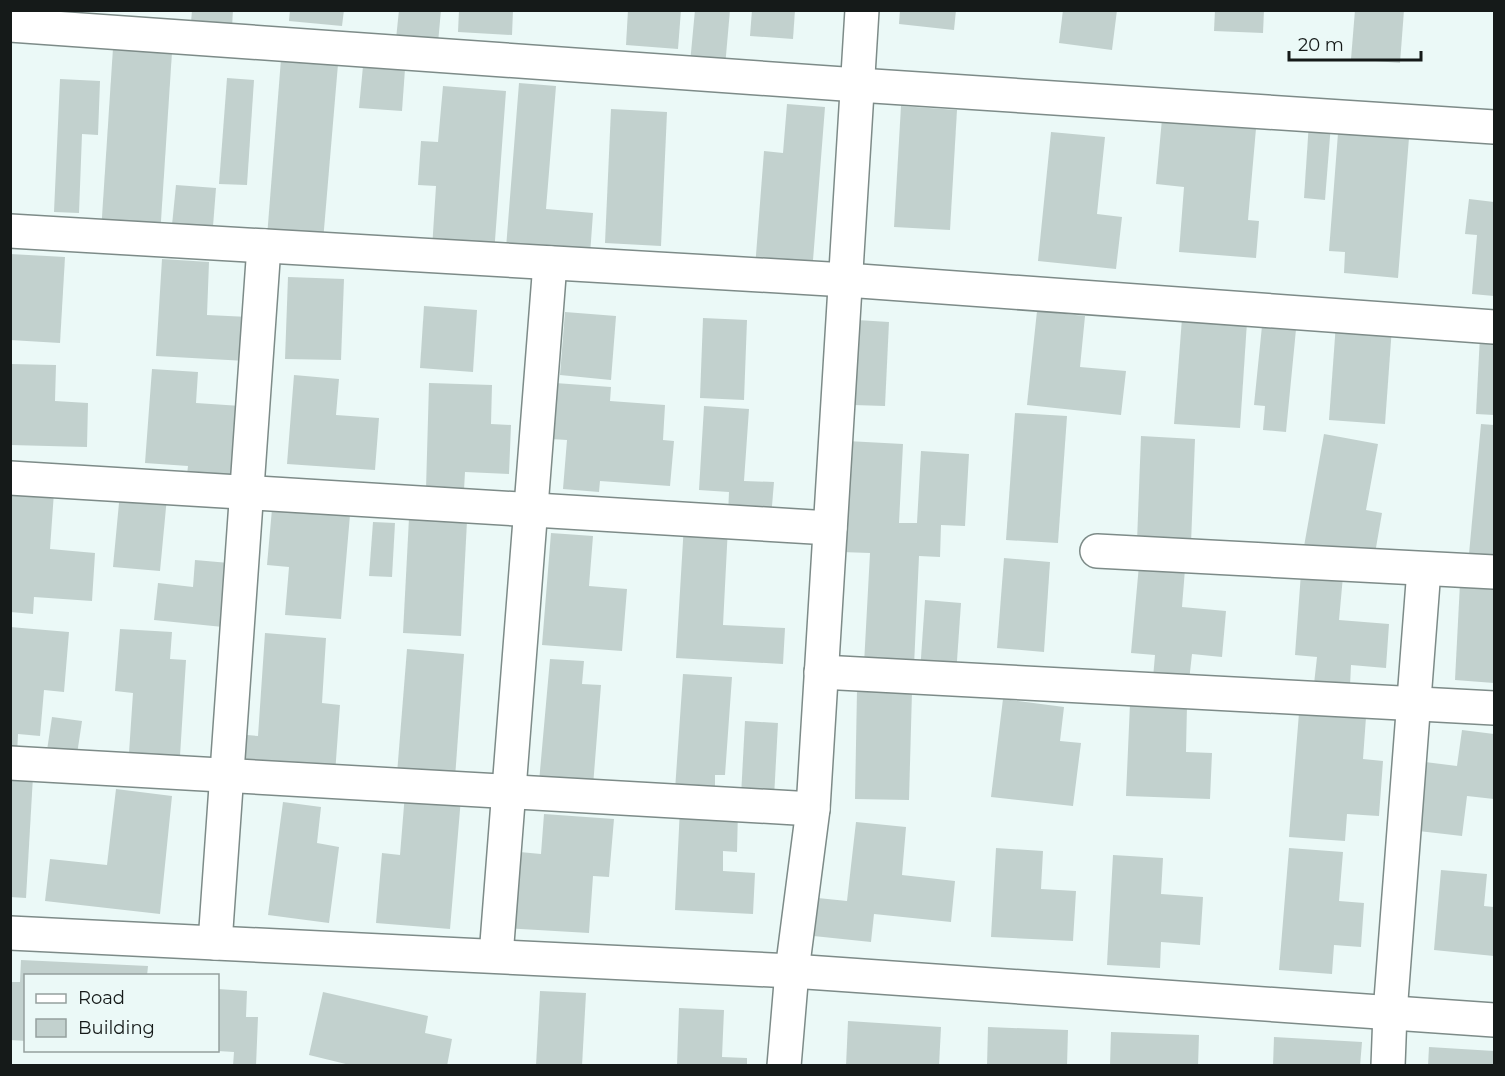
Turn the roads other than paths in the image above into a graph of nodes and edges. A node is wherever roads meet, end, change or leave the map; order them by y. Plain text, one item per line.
1 (862, 10) edge
2 (10, 25) edge
3 (858, 85) junction
4 (1494, 127) edge
5 (10, 231) edge
6 (264, 246) junction
7 (550, 263) junction
8 (846, 280) junction
9 (1494, 327) edge
10 (10, 478) edge
11 (247, 493) junction
12 (530, 510) junction
13 (830, 528) junction
14 (1097, 551) dead end
15 (1424, 568) junction
16 (1494, 572) edge
17 (821, 672) junction
18 (1414, 704) junction
19 (1494, 708) edge
20 (10, 763) edge
21 (226, 776) junction
22 (508, 792) junction
23 (813, 809) junction
24 (10, 933) edge
25 (215, 943) junction
26 (495, 957) junction
27 (792, 971) junction
28 (1390, 1013) junction
29 (1494, 1020) edge
30 (784, 1065) edge
31 (1388, 1065) edge

1 - 3 street
2 - 3 street
3 - 4 street
3 - 8 street
5 - 6 street
6 - 7 street
6 - 11 street
7 - 8 street
7 - 12 street
8 - 9 street
8 - 13 street
10 - 11 street
11 - 12 street
11 - 21 street
12 - 13 street
12 - 22 street
13 - 17 street
14 - 15 street
15 - 16 street
15 - 18 street
17 - 18 street
17 - 23 street
18 - 19 street
18 - 28 street
20 - 21 street
21 - 22 street
21 - 25 street
22 - 23 street
22 - 26 street
23 - 27 street
24 - 25 street
25 - 26 street
26 - 27 street
27 - 28 street
27 - 30 street
28 - 29 street
28 - 31 street

